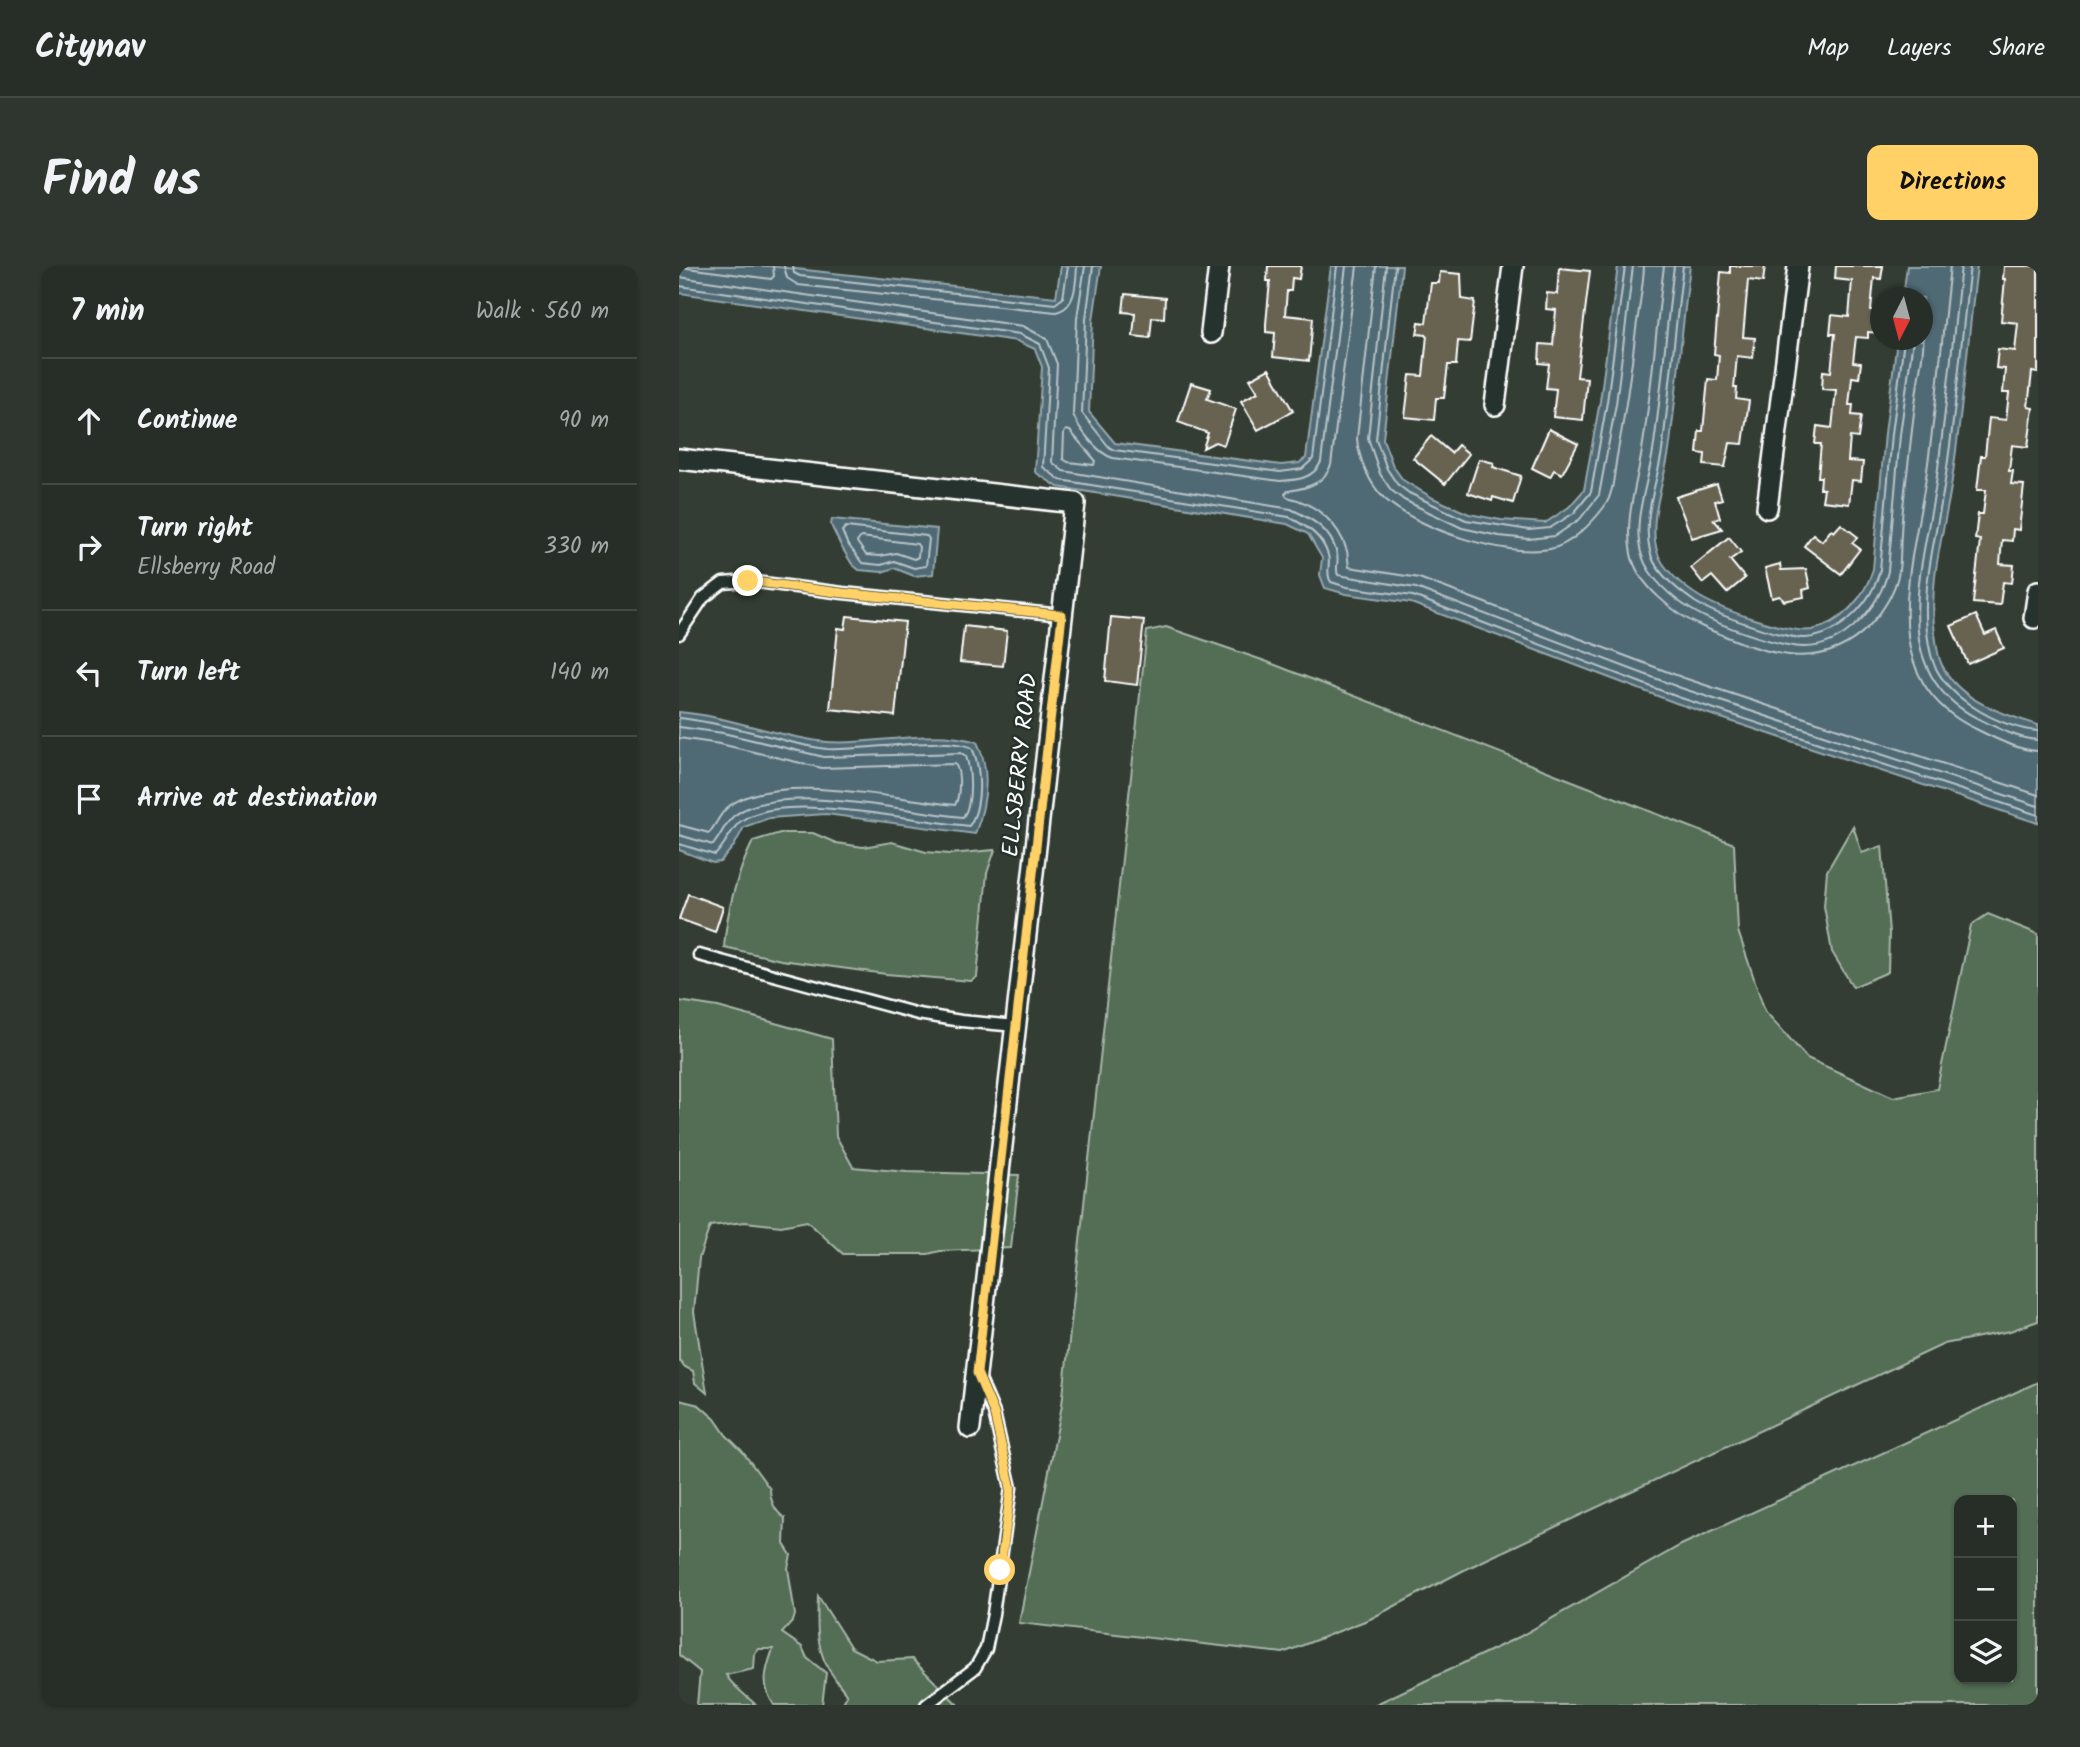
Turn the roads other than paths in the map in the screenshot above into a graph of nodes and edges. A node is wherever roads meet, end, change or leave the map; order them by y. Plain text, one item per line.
1 (1219, 266) edge
2 (1513, 266) edge
3 (1798, 266) edge
4 (1211, 333) dead end
5 (1495, 405) dead end
6 (679, 459) edge
7 (1767, 508) dead end
8 (2038, 590) edge
9 (1062, 615) junction
10 (2034, 618) dead end
11 (679, 634) edge
12 (699, 955) dead end
13 (1016, 1026) junction
14 (977, 1373) junction
15 (970, 1428) dead end
16 (926, 1705) edge

1 - 4 street
2 - 5 street
3 - 7 street
6 - 9 street, ELLSBERRY ROAD
8 - 10 street
9 - 11 lane
9 - 13 street, ELLSBERRY ROAD
12 - 13 lane
13 - 14 street, ELLSBERRY ROAD
14 - 15 street, ELLSBERRY ROAD
14 - 16 lane

